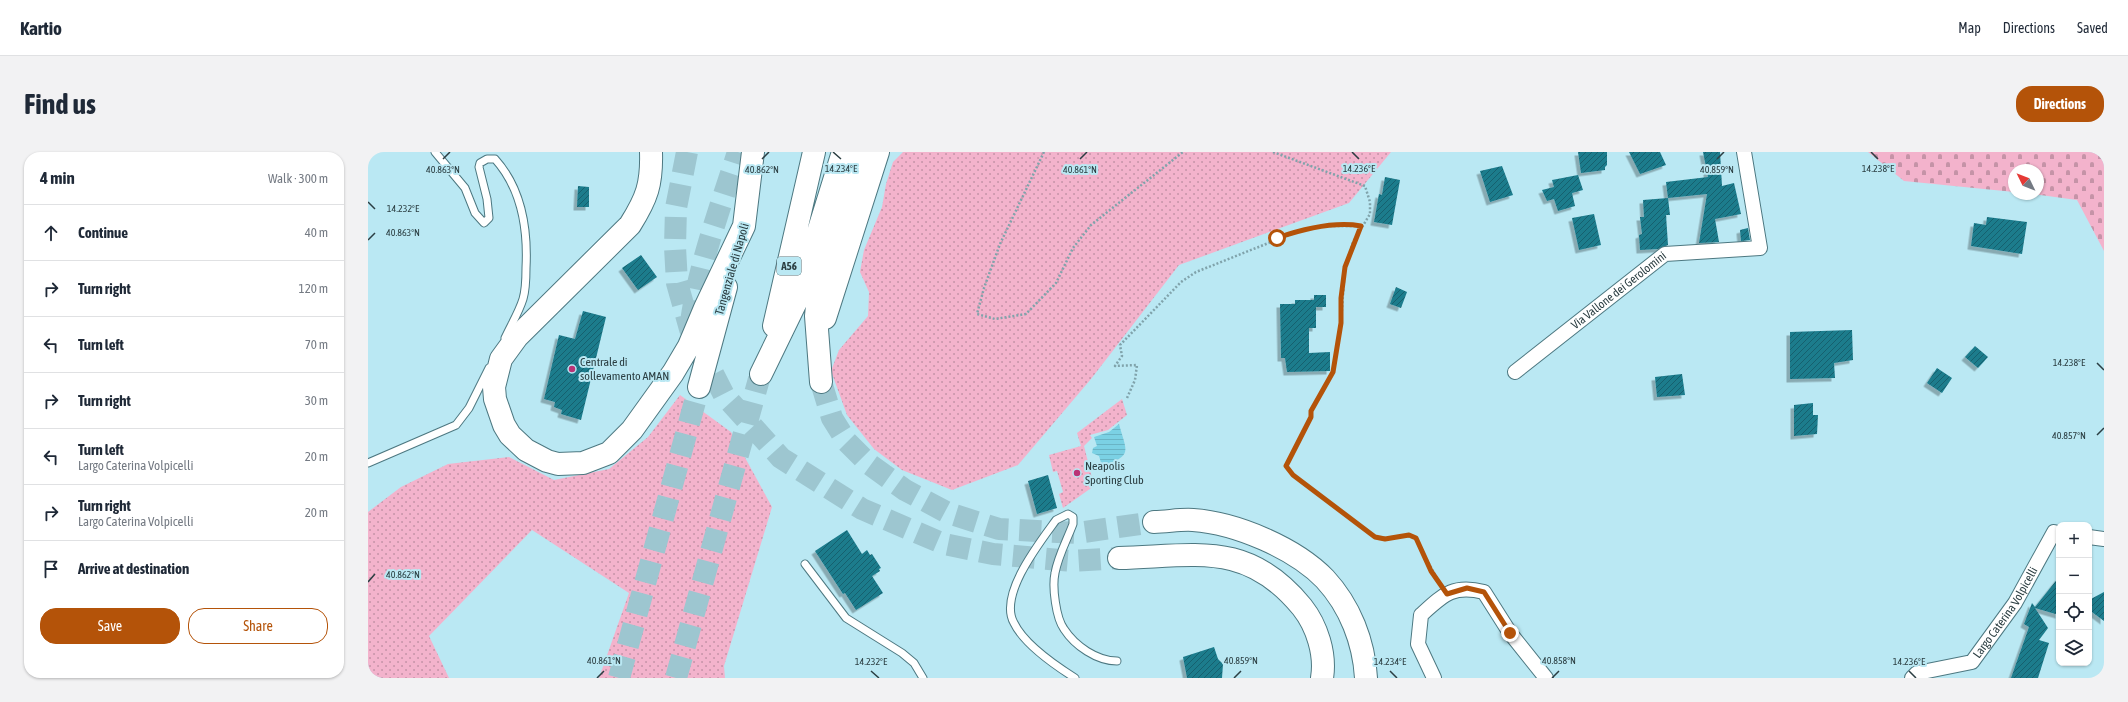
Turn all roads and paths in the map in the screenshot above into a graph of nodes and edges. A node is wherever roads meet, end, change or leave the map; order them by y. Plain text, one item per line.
1 (435, 152) edge
2 (652, 152) edge
3 (753, 152) edge
4 (769, 152) edge
5 (814, 152) edge
6 (843, 152) edge
7 (860, 152) edge
8 (878, 152) edge
9 (1044, 152) edge
10 (1183, 152) edge
11 (1273, 152) edge
12 (1744, 152) edge
13 (744, 226) junction
14 (1361, 226) junction
15 (1515, 372) dead end
16 (699, 387) tunnel mouth
17 (1127, 398) dead end
18 (368, 462) edge
19 (1154, 522) tunnel mouth
20 (2056, 532) edge
21 (2092, 537) edge
22 (2104, 539) edge
23 (1119, 558) tunnel mouth
24 (805, 564) dead end
25 (1447, 594) junction
26 (1117, 661) dead end
27 (924, 678) edge
28 (1075, 678) edge
29 (1322, 678) edge
30 (1366, 678) edge
31 (1434, 678) edge
32 (1546, 678) edge
33 (1912, 678) edge

1 - 18 lane
2 - 13 highway
3 - 13 highway
4 - 13 highway, Tangenziale di Napoli
5 - 6 highway, A56
7 - 8 highway
9 - 10 path
11 - 14 path
12 - 15 street, Via Vallone dei Gerolomini
13 - 16 highway, Tangenziale di Napoli
14 - 17 path
14 - 25 path
19 - 30 highway
20 - 33 street, Largo Caterina Volpicelli
21 - 22 street
23 - 29 highway
24 - 27 lane
25 - 31 street
25 - 32 street
26 - 28 lane

